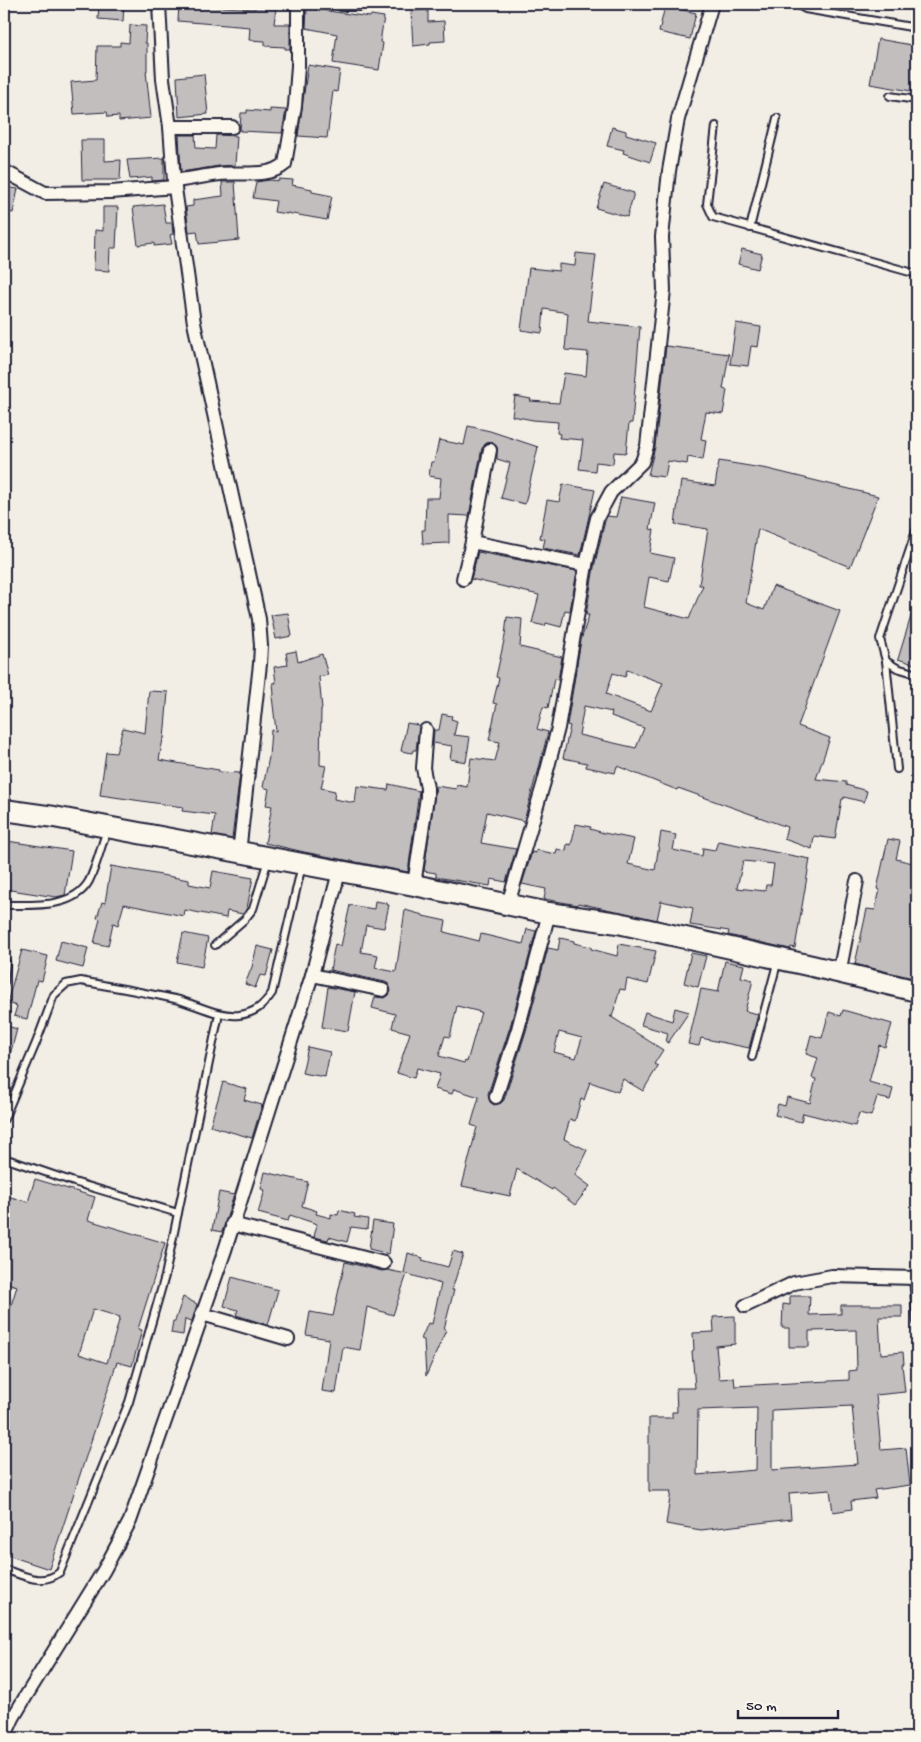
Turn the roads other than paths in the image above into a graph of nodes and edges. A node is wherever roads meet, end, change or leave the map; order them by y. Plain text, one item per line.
1 (159, 4) edge
2 (298, 4) edge
3 (342, 4) edge
4 (360, 4) edge
5 (712, 4) edge
6 (796, 4) edge
7 (917, 28) edge
8 (890, 96) dead end
9 (917, 100) edge
10 (777, 118) dead end
11 (716, 126) dead end
12 (170, 127) junction
13 (232, 128) dead end
14 (4, 171) edge
15 (174, 184) junction
16 (750, 228) junction
17 (917, 274) edge
18 (490, 450) dead end
19 (917, 528) edge
20 (472, 542) junction
21 (586, 565) junction
22 (463, 578) dead end
23 (886, 661) junction
24 (917, 674) edge
25 (426, 730) dead end
26 (897, 769) dead end
27 (4, 812) edge
28 (107, 828) junction
29 (239, 853) junction
30 (269, 859) junction
31 (302, 865) junction
32 (339, 872) junction
33 (857, 881) dead end
34 (414, 885) junction
35 (508, 904) junction
36 (8, 905) dead end
37 (549, 913) junction
38 (215, 945) dead end
39 (778, 959) junction
40 (4, 960) edge
41 (839, 974) junction
42 (312, 975) junction
43 (4, 982) edge
44 (383, 990) dead end
45 (917, 992) edge
46 (219, 1014) junction
47 (752, 1057) dead end
48 (496, 1097) dead end
49 (4, 1120) edge
50 (4, 1158) edge
51 (178, 1213) junction
52 (232, 1224) junction
53 (384, 1263) dead end
54 (915, 1278) edge
55 (745, 1306) dead end
56 (202, 1314) junction
57 (917, 1322) edge
58 (288, 1339) dead end
59 (4, 1569) edge
60 (4, 1738) edge

1 - 12 street
2 - 15 street
3 - 4 street
5 - 21 street
6 - 7 lane
8 - 9 lane
10 - 16 lane
11 - 16 lane
12 - 13 street
12 - 15 street
14 - 15 street
15 - 29 street
16 - 17 lane
18 - 20 street
19 - 23 lane
20 - 21 street
20 - 22 street
21 - 35 street
23 - 24 lane
23 - 26 lane
25 - 34 street
27 - 28 main road
28 - 29 main road
28 - 36 lane
29 - 30 main road
30 - 31 main road
30 - 38 lane
31 - 32 main road
31 - 46 lane
32 - 34 main road
32 - 42 street
33 - 41 street
34 - 35 main road
35 - 37 main road
37 - 39 main road
37 - 48 street
39 - 41 main road
39 - 47 lane
40 - 43 lane
41 - 45 main road
42 - 44 street
42 - 52 street
46 - 49 lane
46 - 51 lane
50 - 51 lane
51 - 59 lane
52 - 53 street
52 - 56 street
54 - 55 street
54 - 57 lane
56 - 58 street
56 - 60 street

